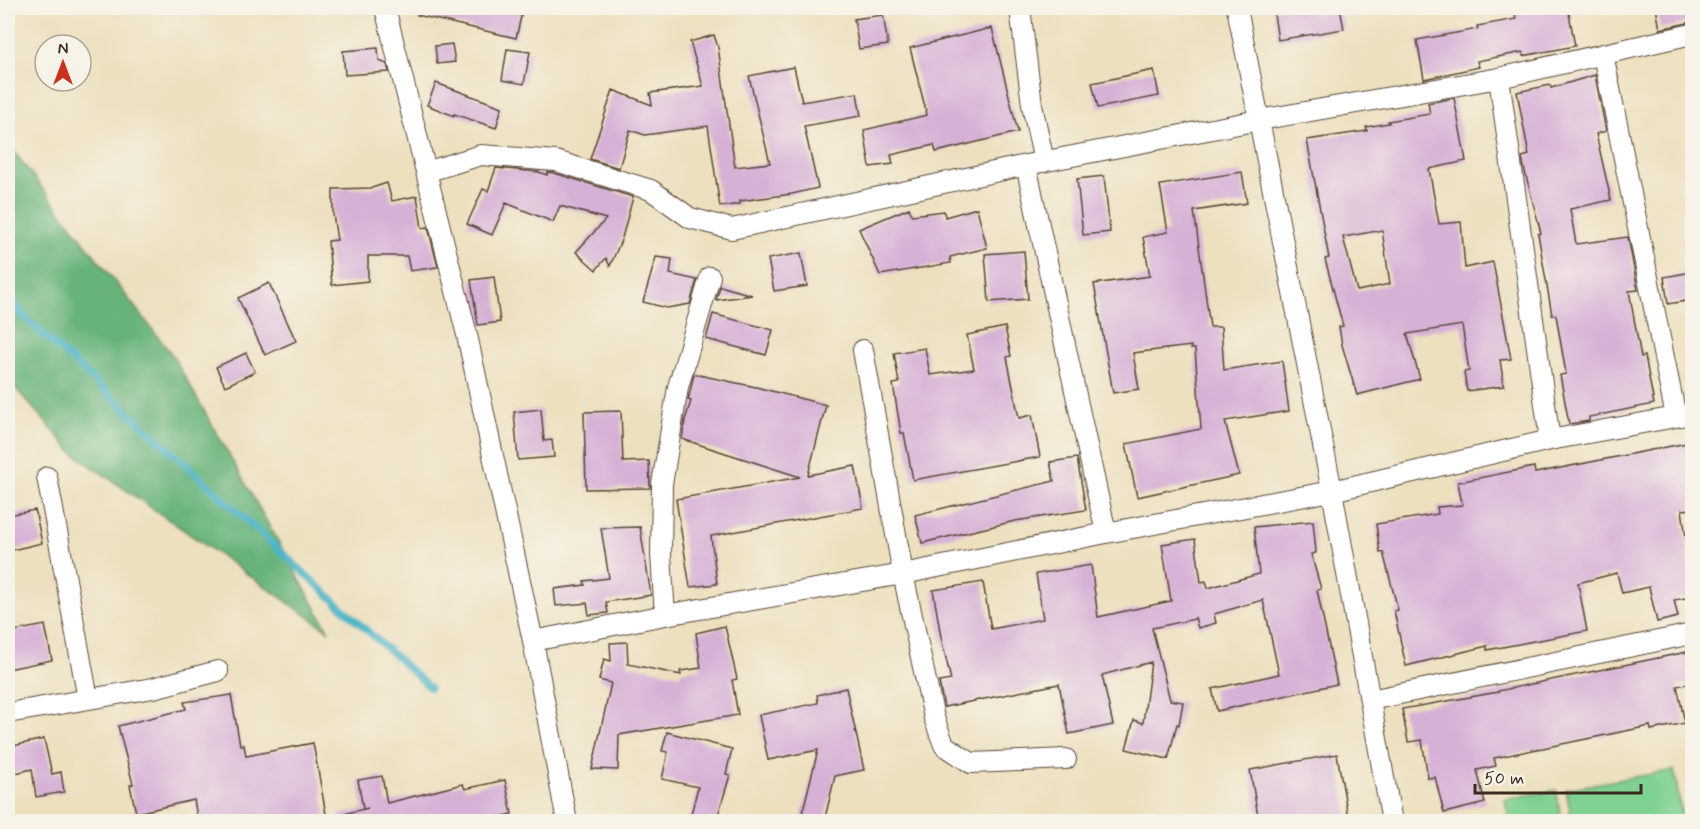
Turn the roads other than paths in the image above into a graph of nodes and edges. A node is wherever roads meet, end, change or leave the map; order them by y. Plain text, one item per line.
1 (385, 8) edge
2 (1020, 8) edge
3 (1236, 8) edge
4 (1692, 34) edge
5 (1603, 54) junction
6 (1499, 78) junction
7 (1259, 120) junction
8 (1035, 164) junction
9 (426, 172) junction
10 (710, 277) dead end
11 (863, 350) dead end
12 (1684, 416) edge
13 (1550, 440) junction
14 (46, 477) dead end
15 (1332, 491) junction
16 (1106, 533) junction
17 (903, 574) junction
18 (665, 615) junction
19 (1692, 634) edge
20 (533, 641) junction
21 (218, 671) dead end
22 (88, 699) junction
23 (1370, 700) junction
24 (8, 713) edge
25 (1065, 759) dead end
26 (567, 822) edge
27 (1392, 822) edge

1 - 9 street
2 - 8 street
3 - 7 street
4 - 5 street
5 - 6 street
5 - 12 street
6 - 7 street
6 - 13 street
7 - 8 street
7 - 15 street
8 - 9 street
8 - 16 street
9 - 20 street
10 - 18 street
11 - 17 street
12 - 13 street
13 - 15 street
14 - 22 street
15 - 16 street
15 - 23 street
16 - 17 street
17 - 18 street
17 - 25 street
18 - 20 street
19 - 23 street
20 - 26 street
21 - 22 street
22 - 24 street
23 - 27 street

